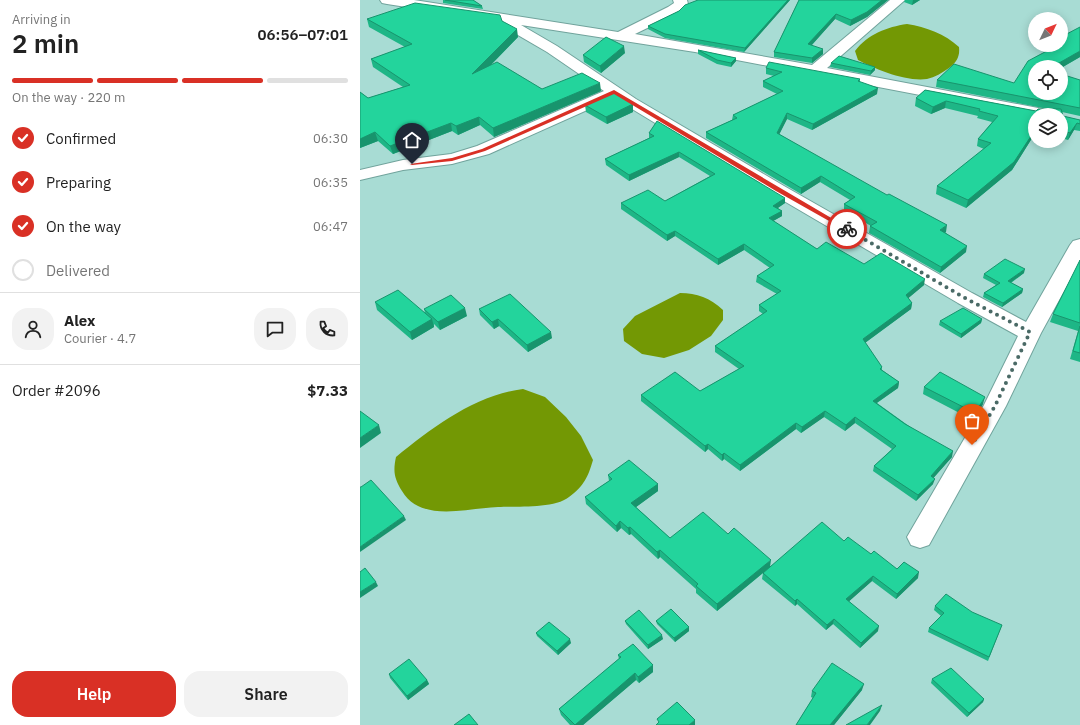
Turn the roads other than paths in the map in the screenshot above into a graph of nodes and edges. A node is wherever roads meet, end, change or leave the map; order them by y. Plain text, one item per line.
1 (387, 0) edge
2 (680, 0) edge
3 (898, 0) edge
4 (494, 16) junction
5 (618, 37) junction
6 (815, 71) junction
7 (614, 92) junction
8 (1028, 111) edge
9 (360, 175) edge
10 (1080, 245) edge
11 (1030, 332) junction
12 (920, 537) dead end

1 - 4 street
2 - 5 street
3 - 6 street
4 - 5 street
4 - 7 street
5 - 6 street
6 - 8 street
7 - 9 street
7 - 11 street
10 - 11 street
11 - 12 street

